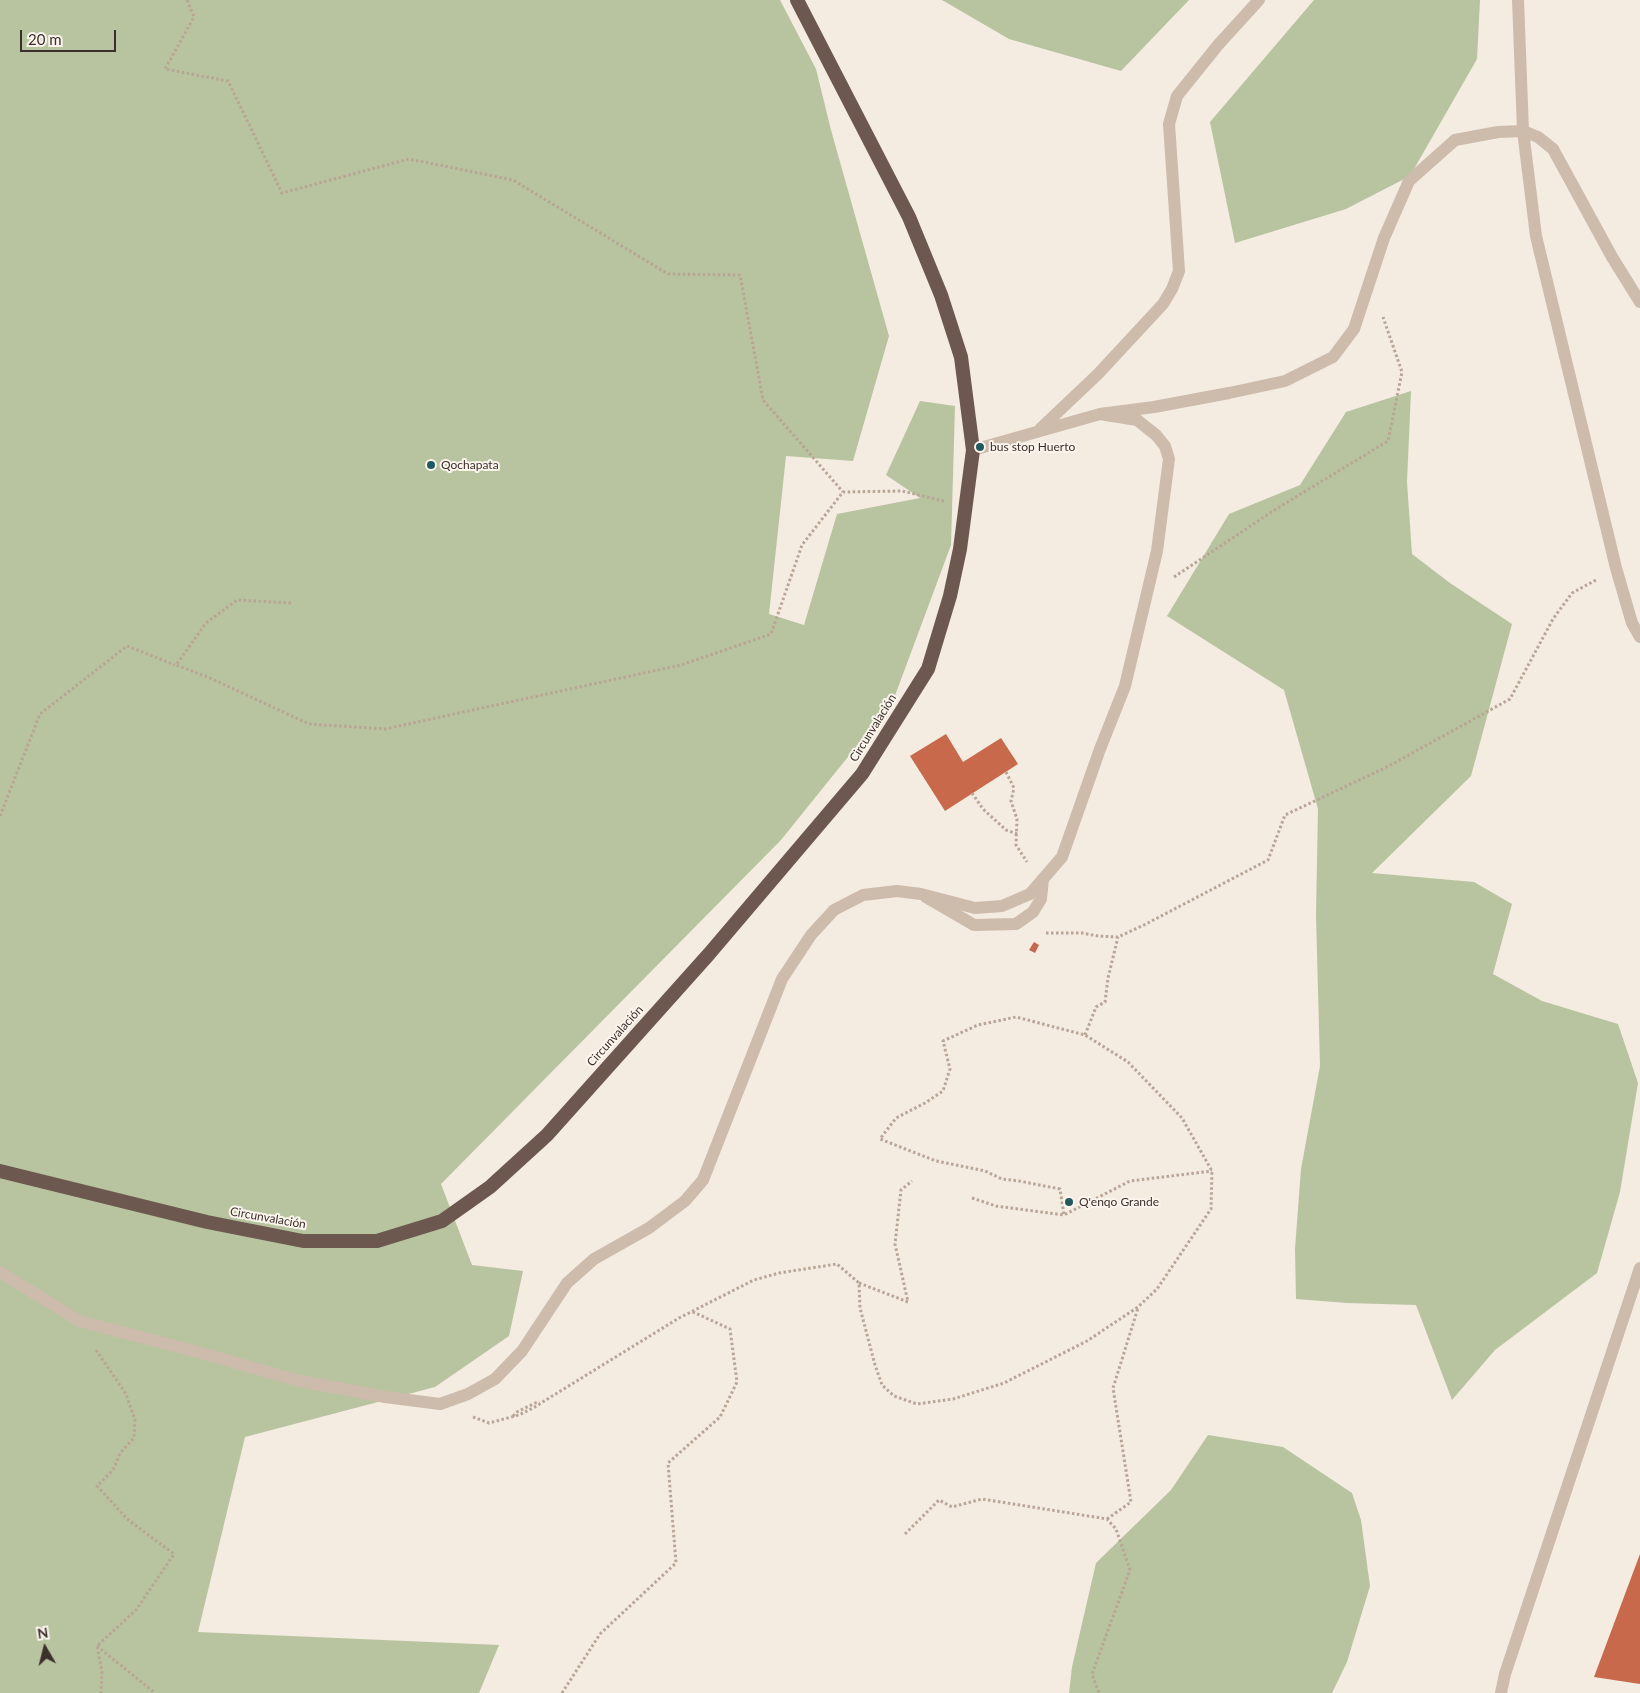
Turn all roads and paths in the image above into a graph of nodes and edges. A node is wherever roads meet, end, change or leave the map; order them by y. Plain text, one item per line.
1 (187, 0) edge
2 (797, 0) edge
3 (1259, 0) edge
4 (1518, 0) edge
5 (1524, 130) junction
6 (1640, 302) edge
7 (1383, 316) dead end
8 (1100, 414) junction
9 (1038, 431) junction
10 (973, 450) junction
11 (843, 492) junction
12 (964, 516) junction
13 (1616, 568) junction
14 (1150, 580) junction
15 (291, 602) dead end
16 (1640, 637) edge
17 (176, 665) junction
18 (1006, 772) dead end
19 (972, 793) dead end
20 (0, 816) edge
21 (1016, 834) junction
22 (1028, 863) dead end
23 (1043, 879) junction
24 (921, 894) junction
25 (1038, 933) dead end
26 (1118, 937) junction
27 (1085, 1035) junction
28 (0, 1171) edge
29 (1212, 1171) junction
30 (912, 1181) dead end
31 (972, 1198) dead end
32 (1064, 1215) junction
33 (1640, 1268) edge
34 (0, 1272) edge
35 (859, 1283) junction
36 (1635, 1297) edge
37 (1138, 1307) junction
38 (691, 1311) junction
39 (79, 1321) junction
40 (541, 1402) junction
41 (519, 1415) dead end
42 (513, 1417) dead end
43 (1107, 1519) junction
44 (905, 1534) dead end
45 (97, 1646) junction
46 (101, 1693) edge
47 (154, 1693) edge
48 (562, 1693) edge
49 (1099, 1693) edge
50 (1501, 1693) edge

1 - 11 path
2 - 10 highway, Circunvalación
3 - 9 street
4 - 5 street
5 - 6 street
5 - 8 street
5 - 13 street
7 - 14 path
8 - 9 street
8 - 14 street
9 - 10 street
10 - 12 highway, Circunvalación
11 - 12 path
11 - 17 path
12 - 28 highway, Circunvalación
13 - 16 street
13 - 26 path
14 - 23 street
15 - 17 path
17 - 20 path
18 - 21 path
19 - 21 path
21 - 22 path
23 - 24 street
23 - 24 street
24 - 39 street
25 - 26 path
26 - 27 path
27 - 29 path
27 - 32 path
29 - 32 path
29 - 37 path
30 - 35 path
31 - 32 path
33 - 36 street
34 - 39 street
35 - 37 path
35 - 38 path
36 - 50 street
37 - 43 path
38 - 40 path
38 - 48 path
39 - 45 path
40 - 41 path
40 - 42 path
43 - 44 path
43 - 49 path
45 - 46 path
45 - 47 path

